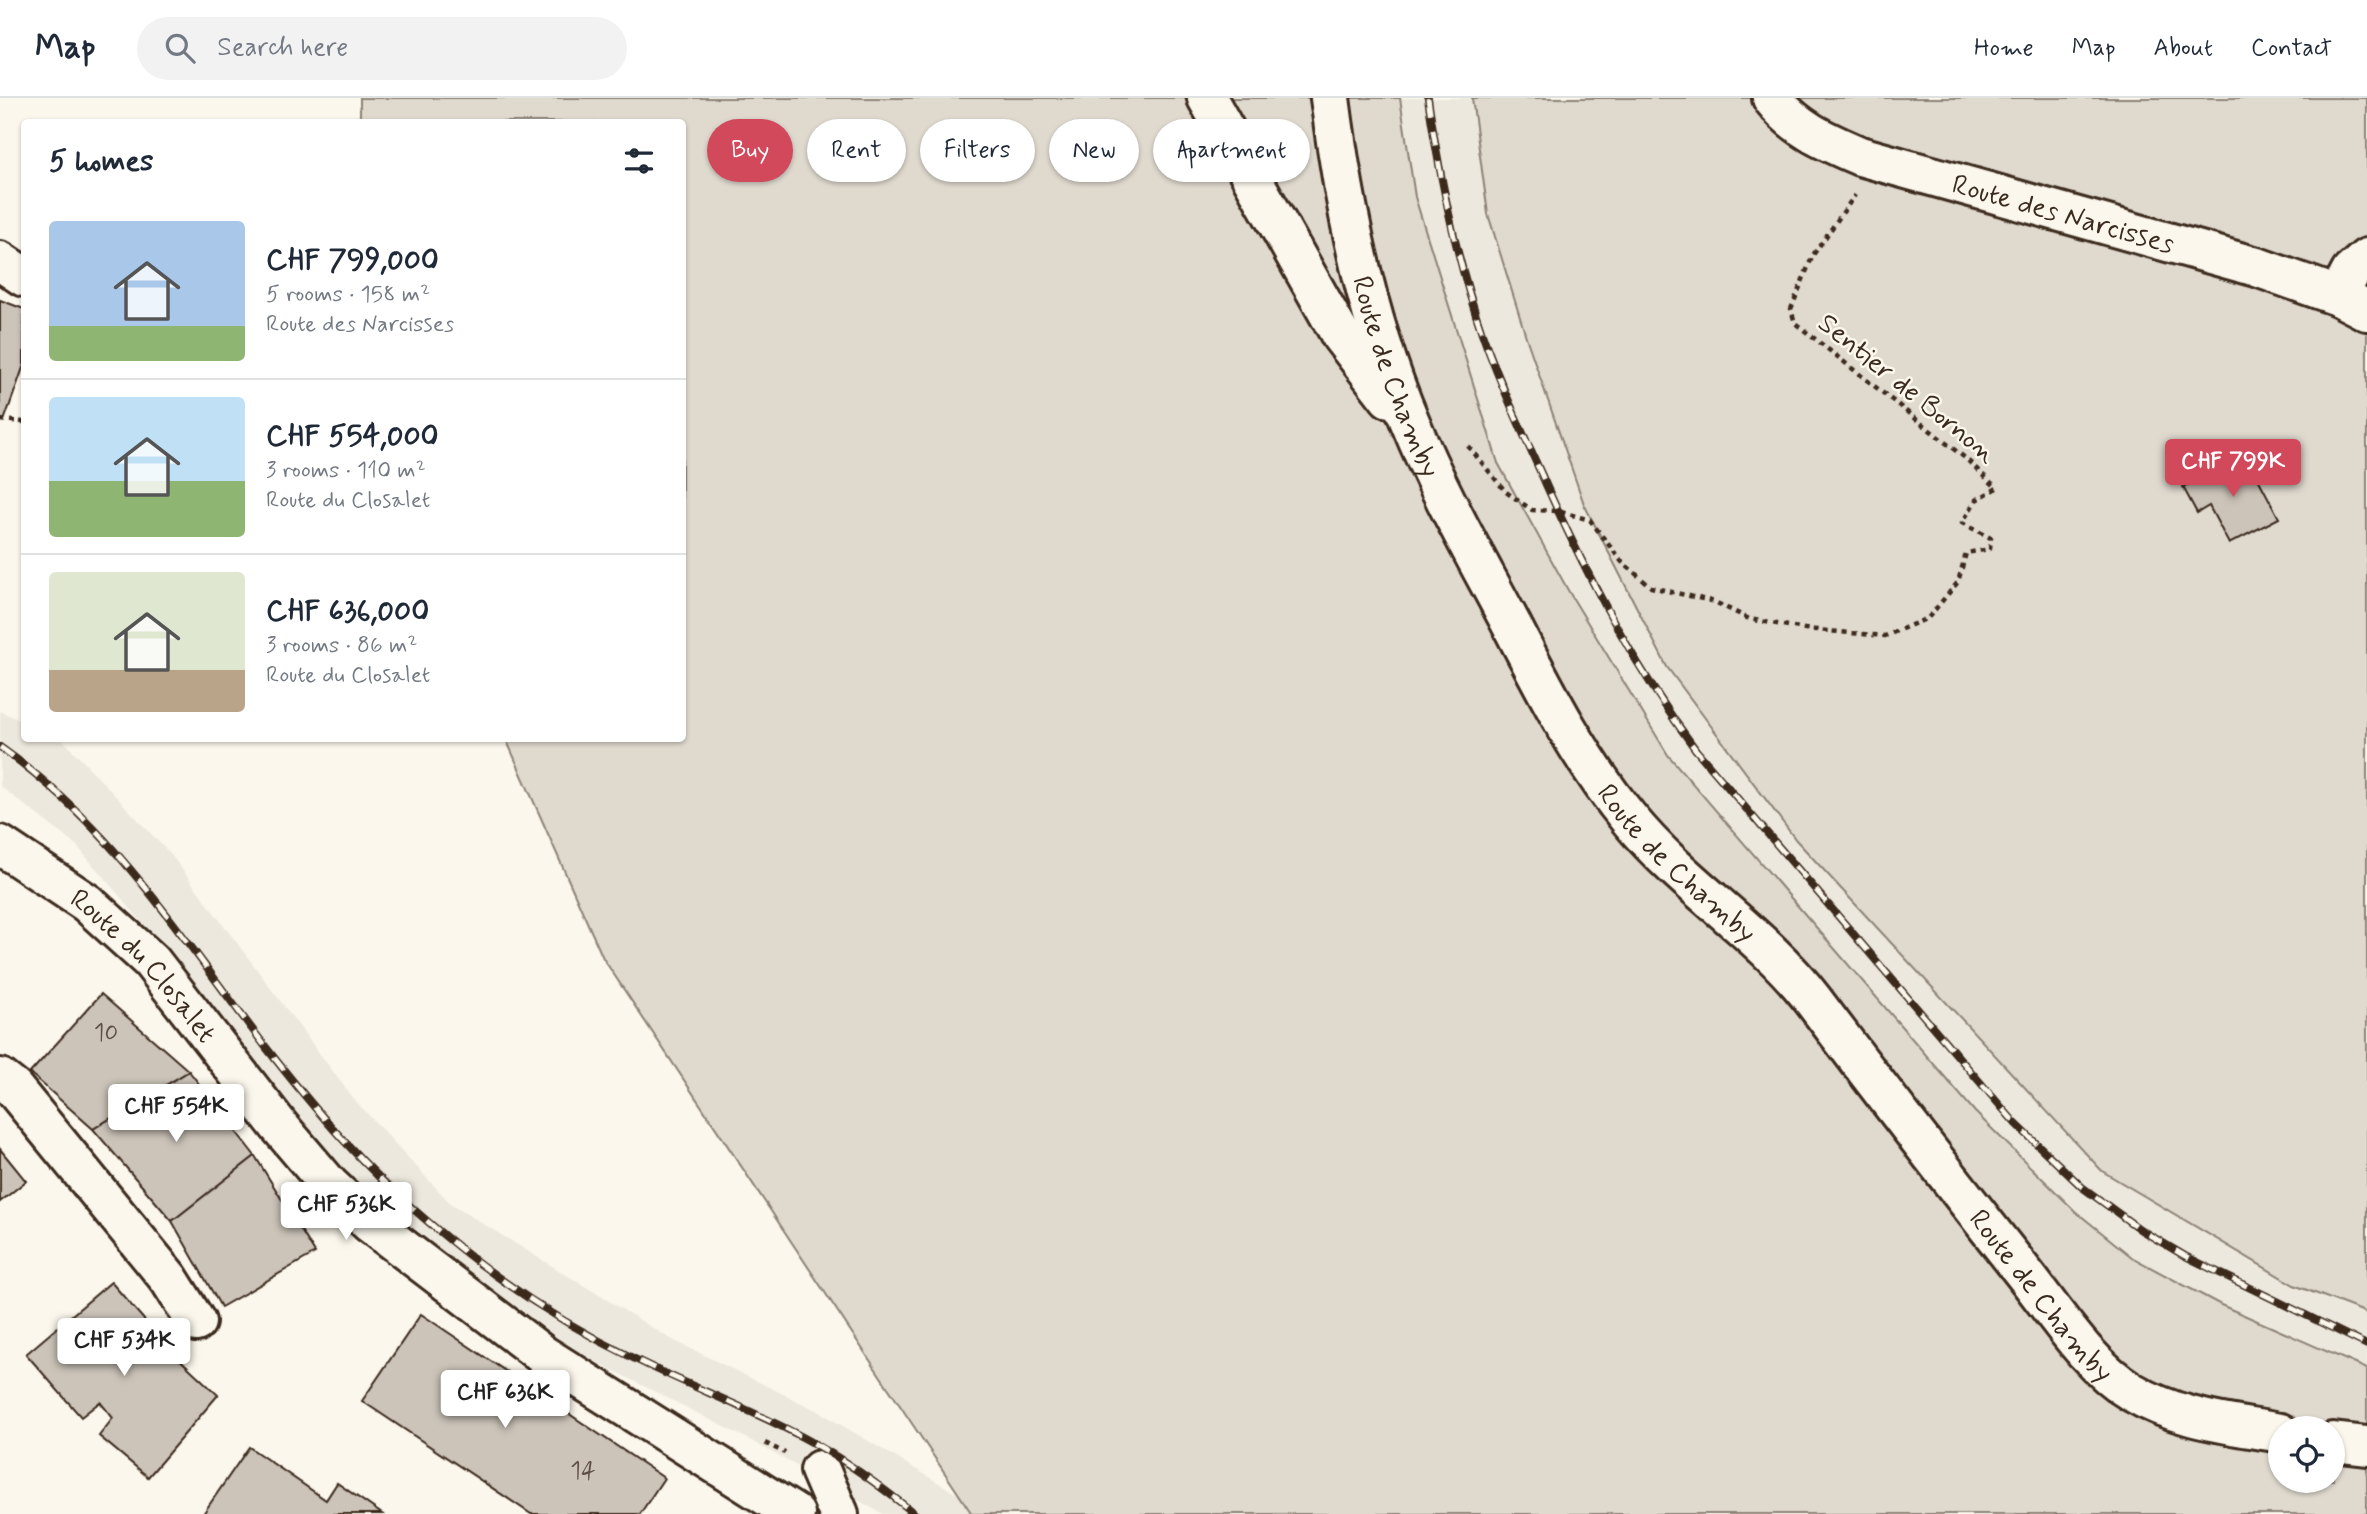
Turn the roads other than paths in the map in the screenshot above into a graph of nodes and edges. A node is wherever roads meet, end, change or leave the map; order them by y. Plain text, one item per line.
1 (1207, 98) edge
2 (1330, 98) edge
3 (1772, 98) edge
4 (2367, 258) edge
5 (0, 261) edge
6 (21, 275) edge
7 (2353, 303) edge
8 (1410, 424) junction
9 (0, 845) edge
10 (0, 1078) edge
11 (196, 1322) dead end
12 (2268, 1431) edge
13 (2345, 1443) edge
14 (2367, 1446) edge
15 (820, 1470) dead end
16 (795, 1514) edge
17 (839, 1514) edge

1 - 8 street
2 - 8 street, Route de Chamby
3 - 7 street, Route des Narcisses
4 - 7 street
5 - 6 street
8 - 12 street, Route de Chamby
9 - 16 street, Route du Closalet
10 - 11 street
13 - 14 street
15 - 17 street

